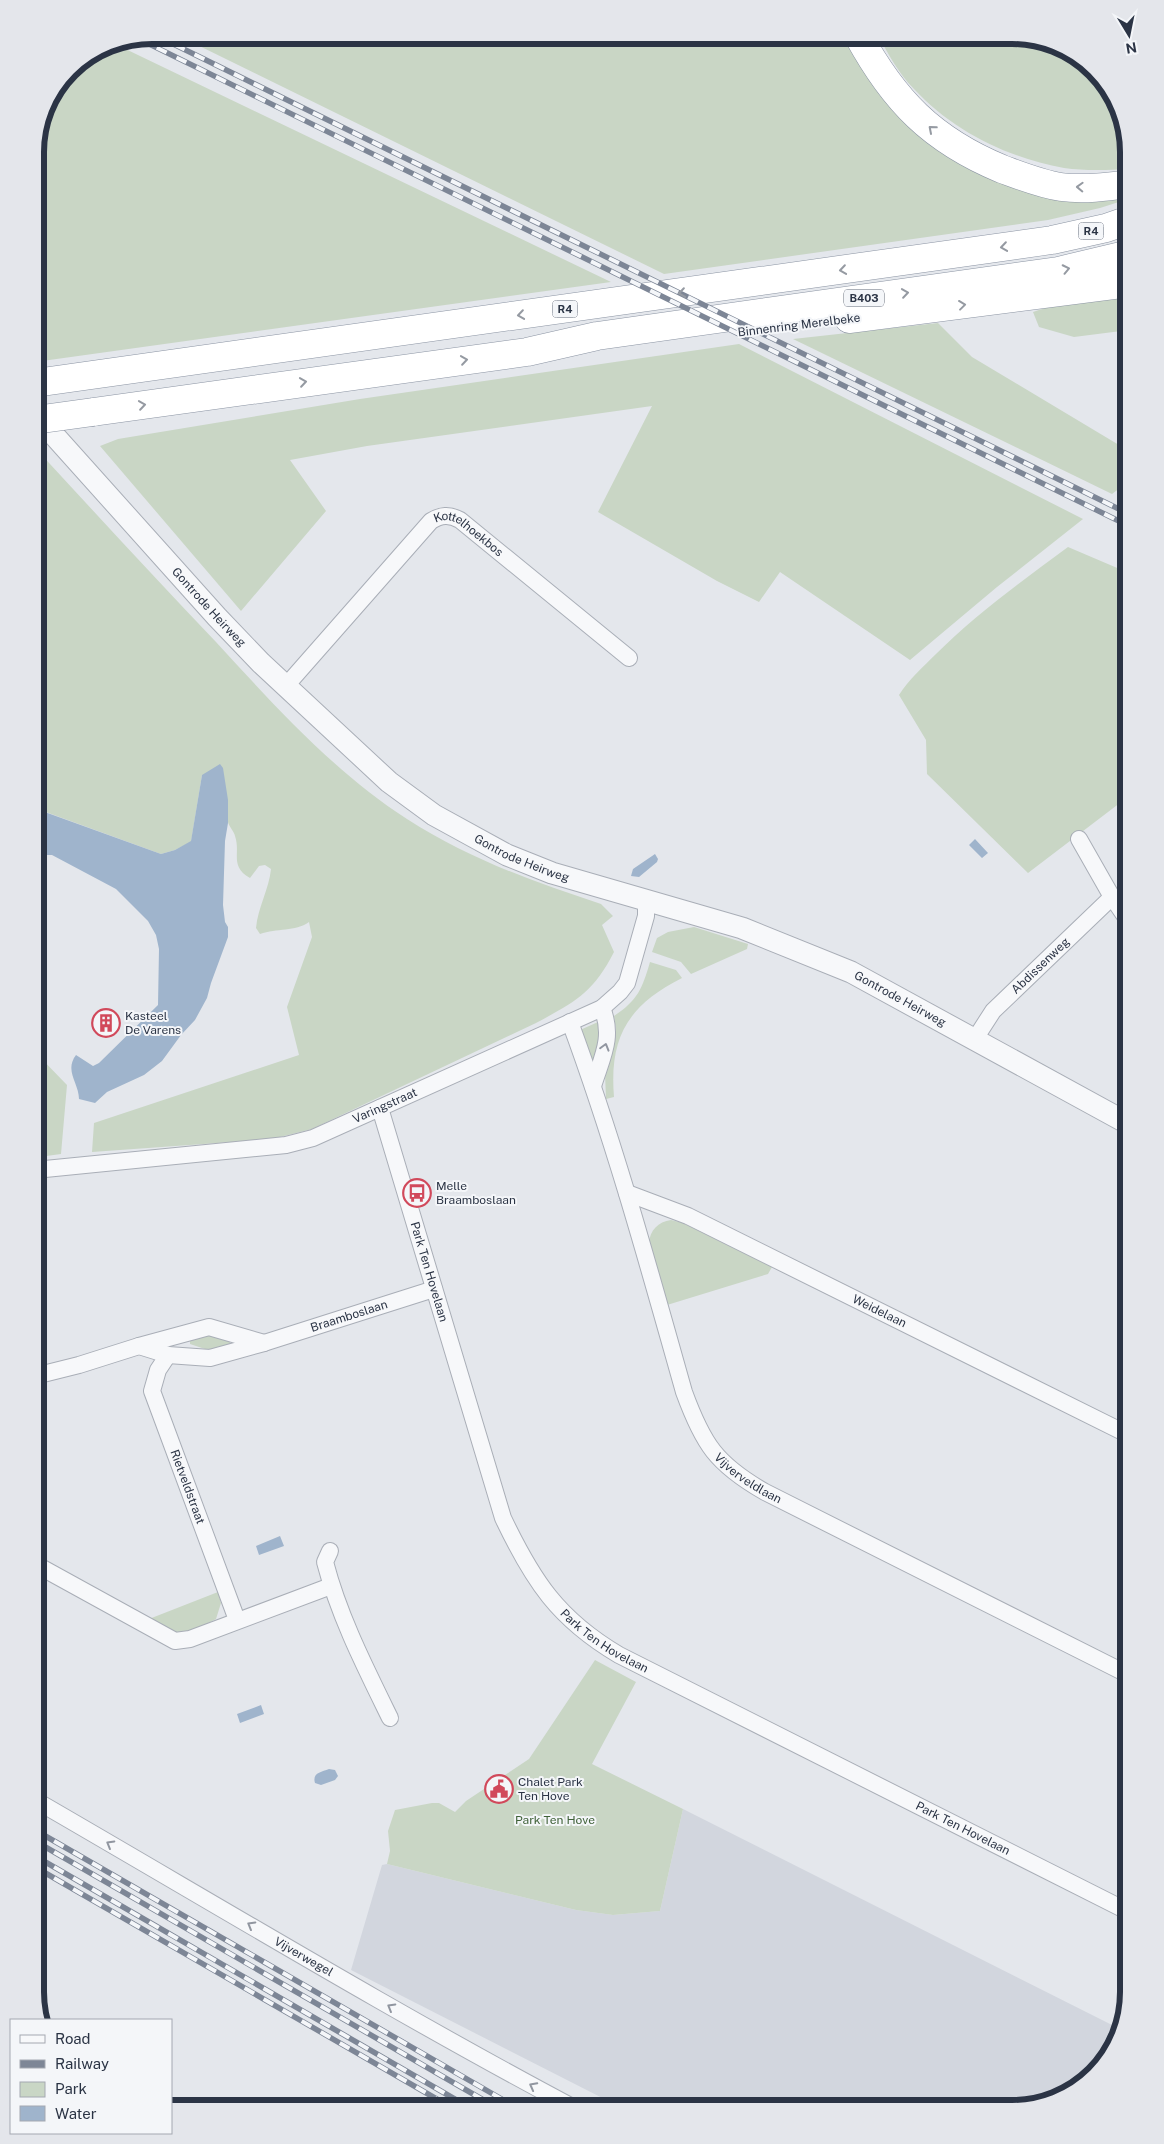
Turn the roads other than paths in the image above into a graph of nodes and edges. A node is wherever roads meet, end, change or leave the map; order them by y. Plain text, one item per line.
1 (863, 44) edge
2 (1120, 185) edge
3 (1120, 223) edge
4 (1120, 256) edge
5 (1120, 284) edge
6 (527, 352) junction
7 (44, 382) edge
8 (44, 419) edge
9 (44, 424) edge
10 (629, 658) dead end
11 (285, 687) junction
12 (1078, 839) dead end
13 (1112, 897) junction
14 (646, 901) junction
15 (1120, 909) edge
16 (602, 1008) junction
17 (570, 1022) junction
18 (975, 1039) junction
19 (593, 1086) junction
20 (380, 1108) junction
21 (1120, 1119) edge
22 (44, 1169) edge
23 (627, 1193) junction
24 (434, 1289) junction
25 (264, 1344) junction
26 (139, 1346) junction
27 (168, 1356) junction
28 (44, 1374) edge
29 (1120, 1431) edge
30 (330, 1551) dead end
31 (44, 1569) edge
32 (331, 1586) junction
33 (237, 1620) junction
34 (1120, 1670) edge
35 (390, 1718) dead end
36 (44, 1805) edge
37 (1120, 1907) edge
38 (559, 2100) edge

2 -> 1 highway
3 -> 7 highway, R4
6 -> 4 highway, B403
6 -> 5 highway, Binnenring Merelbeke
8 -> 6 highway, bridge
9 - 11 street, Gontrode Heirweg
10 - 11 street, Kottelhoekbos
11 - 14 street, Gontrode Heirweg
12 - 13 street
13 - 15 street
13 - 18 street, Abdissenweg
14 - 16 street, Varingstraat
14 - 18 street, Gontrode Heirweg
16 - 17 street, Varingstraat
19 -> 16 street
17 - 19 street, Vijverveldlaan
17 - 20 street, Varingstraat
18 - 21 street, Gontrode Heirweg
19 - 23 street, Vijverveldlaan
20 - 22 street, Varingstraat
20 - 24 street, Park Ten Hovelaan
23 - 29 street, Weidelaan
23 - 34 street, Vijverveldlaan
24 - 25 street, Braamboslaan
24 - 37 street, Park Ten Hovelaan
25 - 26 street
25 - 27 street, Braamboslaan
26 - 27 street, Braamboslaan
26 - 28 street
27 - 33 street, Rietveldstraat
30 - 32 street
31 - 33 street
32 - 33 street
32 - 35 street
38 -> 36 street, Vijverwegel

